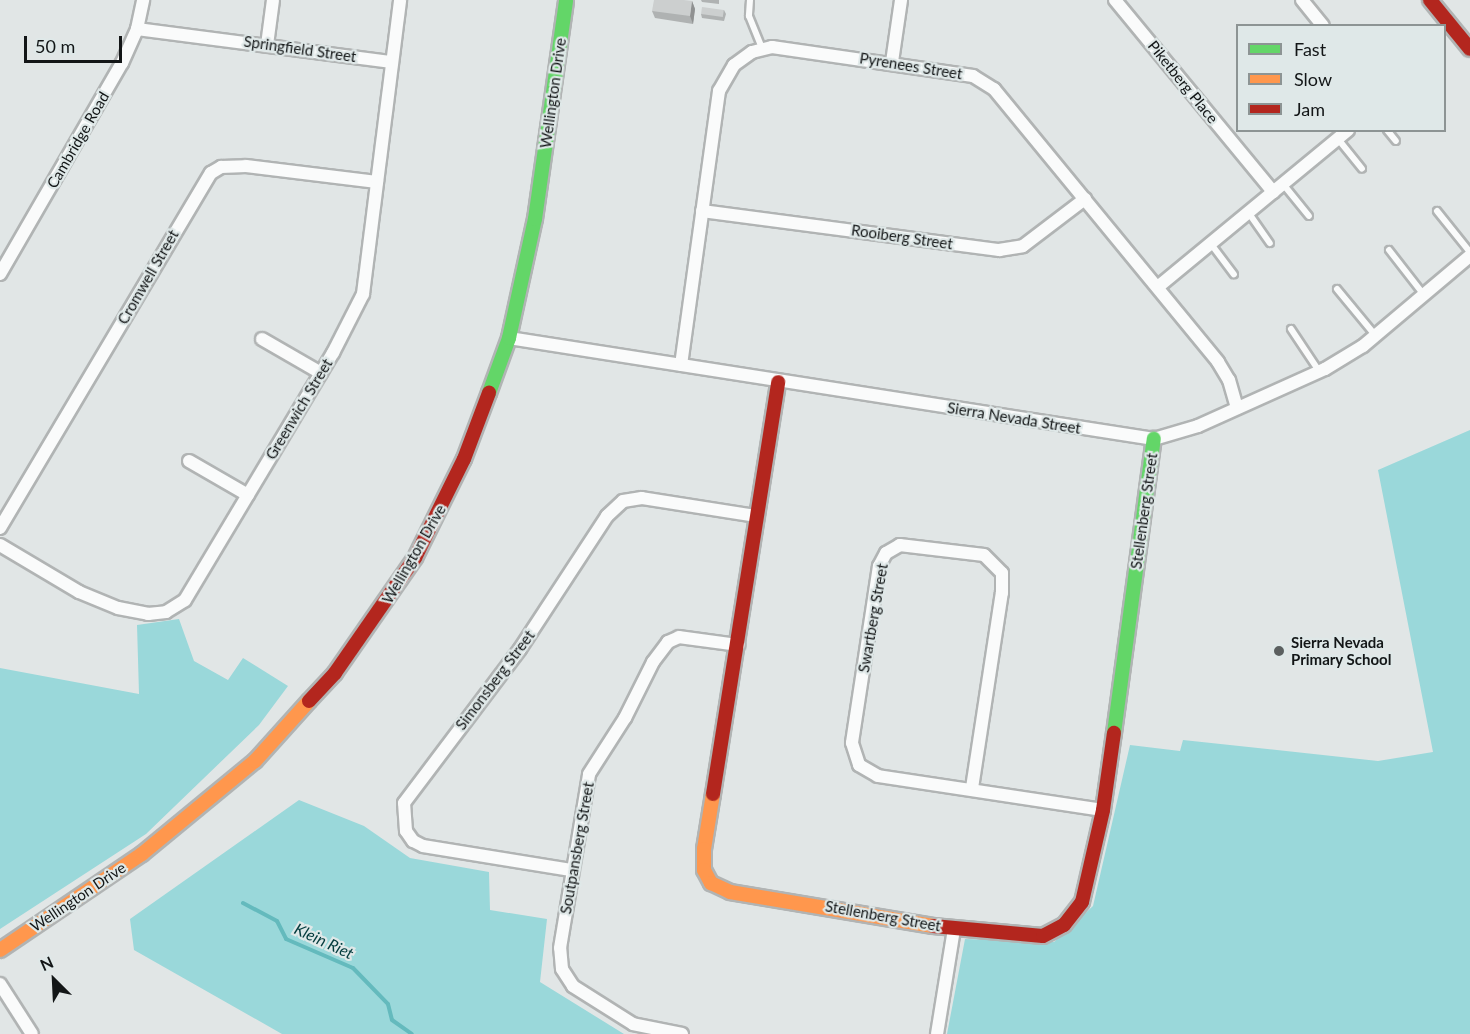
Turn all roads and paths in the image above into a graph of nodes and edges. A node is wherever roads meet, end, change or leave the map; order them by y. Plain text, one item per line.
1 (143, 0) edge
2 (273, 0) edge
3 (400, 0) edge
4 (566, 0) edge
5 (750, 0) edge
6 (901, 0) edge
7 (1115, 0) edge
8 (1302, 0) edge
9 (1430, 0) edge
10 (1321, 24) edge
11 (137, 29) junction
12 (267, 45) junction
13 (762, 49) junction
14 (1470, 49) edge
15 (392, 62) junction
16 (892, 62) junction
17 (1346, 132) edge
18 (1389, 132) edge
19 (1337, 139) junction
20 (1396, 141) dead end
21 (1362, 169) dead end
22 (377, 182) junction
23 (1283, 183) junction
24 (1273, 192) junction
25 (1085, 199) junction
26 (702, 211) junction
27 (1437, 211) dead end
28 (1248, 212) junction
29 (1310, 216) dead end
30 (1270, 243) dead end
31 (1210, 244) junction
32 (1389, 250) dead end
33 (1470, 254) edge
34 (0, 274) edge
35 (1234, 274) dead end
36 (1159, 286) junction
37 (1337, 289) dead end
38 (1424, 295) junction
39 (1292, 329) dead end
40 (1375, 335) junction
41 (509, 338) junction
42 (262, 339) dead end
43 (681, 365) junction
44 (1319, 372) junction
45 (321, 373) junction
46 (778, 382) junction
47 (1237, 408) junction
48 (1154, 439) junction
49 (189, 461) dead end
50 (248, 495) junction
51 (756, 516) junction
52 (0, 528) edge
53 (0, 545) edge
54 (738, 645) junction
55 (972, 789) junction
56 (1103, 810) junction
57 (571, 870) junction
58 (954, 929) junction
59 (0, 950) edge
60 (0, 984) edge
61 (32, 1034) edge
62 (682, 1034) edge
63 (937, 1034) edge

1 - 11 street, Cambridge Road
2 - 12 street
3 - 15 street, Greenwich Street
4 - 41 street, Wellington Drive
5 - 13 lane
6 - 16 street
7 - 24 street, Piketberg Place
8 - 10 street
9 - 14 street
11 - 12 street, Springfield Street
11 - 34 street, Cambridge Road
12 - 15 street, Springfield Street
13 - 16 street, Pyrenees Street
13 - 26 street, Pyrenees Street
15 - 22 street, Greenwich Street
16 - 25 street, Pyrenees Street
17 - 19 street
18 - 20 lane
19 - 21 lane
19 - 23 street
22 - 45 street, Greenwich Street
22 - 52 street, Cromwell Street
23 - 24 street
23 - 29 lane
24 - 28 street
25 - 26 street, Rooiberg Street
25 - 36 street, Pyrenees Street
26 - 43 street, Pyrenees Street
27 - 33 lane
28 - 30 lane
28 - 31 street
31 - 35 lane
31 - 36 street
32 - 38 lane
33 - 38 street, Sierra Nevada Street
36 - 47 street, Pyrenees Street
37 - 40 lane
38 - 40 street, Sierra Nevada Street
39 - 44 lane
40 - 44 street, Sierra Nevada Street
41 - 43 street, Sierra Nevada Street
41 - 59 street, Wellington Drive
42 - 45 street
43 - 46 street, Sierra Nevada Street
44 - 47 street, Sierra Nevada Street
45 - 50 street, Greenwich Street
46 - 48 street, Sierra Nevada Street
46 - 51 street, Stellenberg Street
47 - 48 street, Sierra Nevada Street
48 - 56 street, Stellenberg Street
49 - 50 street
50 - 53 street, Greenwich Street
51 - 54 street, Stellenberg Street
51 - 57 street, Simonsberg Street
54 - 57 street, Soutpansberg Street
54 - 58 street, Stellenberg Street
55 - 55 street, Swartberg Street
55 - 56 street, Swartberg Street
56 - 58 street, Stellenberg Street
57 - 62 street, Soutpansberg Street
58 - 63 street
60 - 61 street

